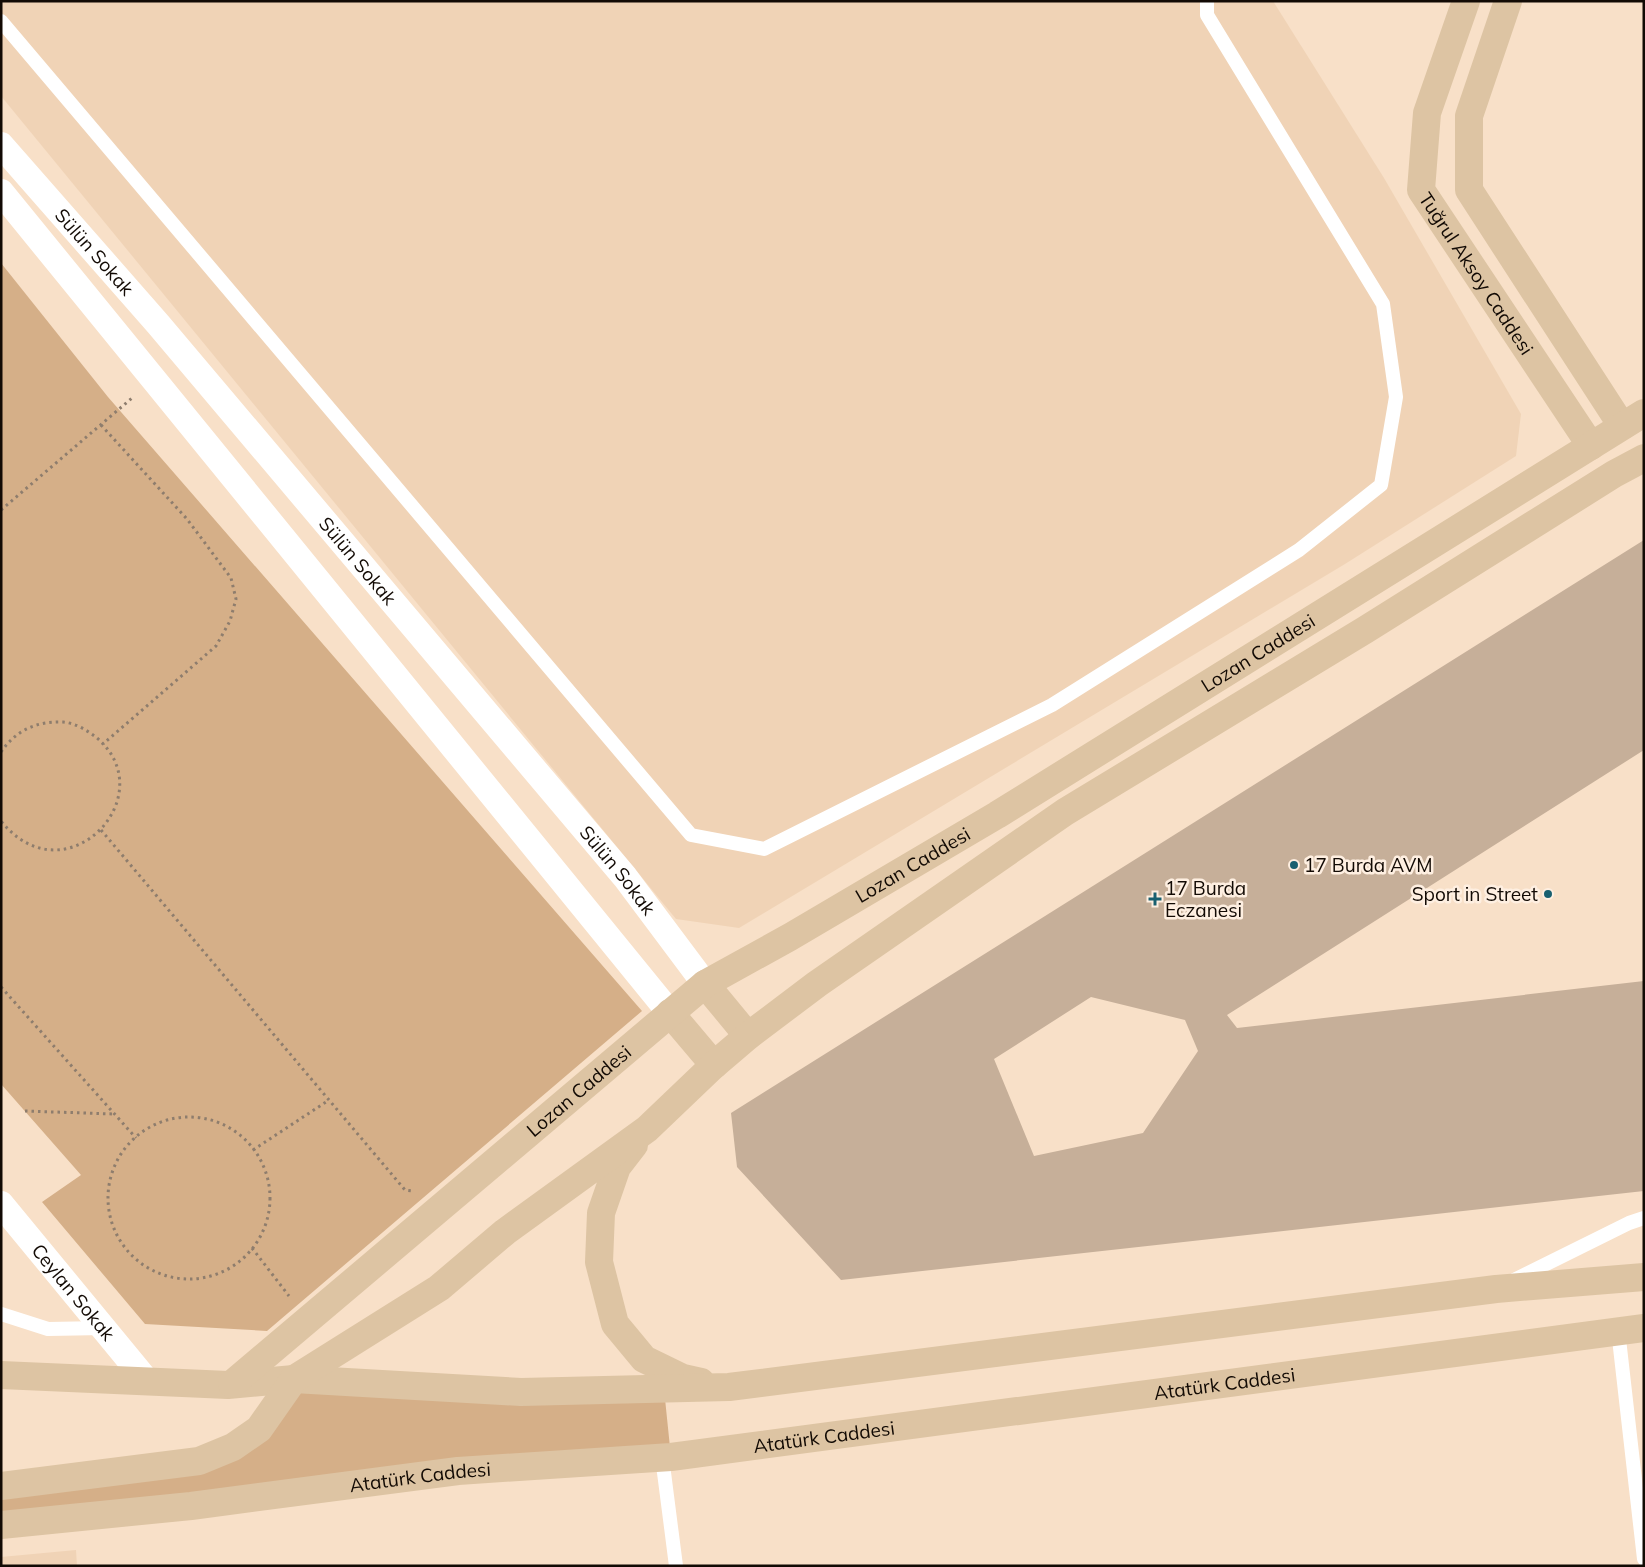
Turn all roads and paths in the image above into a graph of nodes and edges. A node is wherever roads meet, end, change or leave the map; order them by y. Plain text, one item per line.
1 (1207, 1) edge
2 (1466, 1) edge
3 (1508, 1) edge
4 (1, 21) edge
5 (1, 145) edge
6 (1, 192) edge
7 (154, 379) junction
8 (1633, 420) edge
9 (101, 425) junction
10 (1590, 446) junction
11 (1644, 458) edge
12 (1, 510) edge
13 (104, 744) junction
14 (1, 752) edge
15 (1, 821) edge
16 (7, 828) junction
17 (101, 830) junction
18 (1, 832) edge
19 (705, 984) junction
20 (1, 987) edge
21 (670, 1013) junction
22 (748, 1036) junction
23 (714, 1064) junction
24 (329, 1100) junction
25 (25, 1111) dead end
26 (114, 1114) junction
27 (647, 1129) junction
28 (136, 1138) junction
29 (253, 1150) junction
30 (455, 1196) junction
31 (1, 1204) edge
32 (1644, 1218) edge
33 (252, 1248) junction
34 (1644, 1277) edge
35 (1496, 1289) junction
36 (1, 1314) edge
37 (308, 1320) junction
38 (103, 1328) junction
39 (1631, 1329) edge
40 (1, 1375) edge
41 (294, 1379) junction
42 (146, 1380) junction
43 (232, 1384) junction
44 (729, 1387) junction
45 (662, 1457) junction
46 (1, 1486) edge
47 (1, 1525) edge
48 (1644, 1559) edge
49 (676, 1566) edge

1 - 4 lane
2 - 10 street, Tuğrul Aksoy Caddesi
3 - 8 street, Tuğrul Aksoy Caddesi
5 - 19 street, Sülün Sokak
6 - 7 street, Sülün Sokak
7 - 9 path
7 - 21 street, Sülün Sokak
8 - 10 street, Lozan Caddesi
9 - 12 path
9 - 13 path
10 - 19 street, Lozan Caddesi
11 - 22 street, Lozan Caddesi
13 - 14 path
13 - 17 path
15 - 16 path
16 - 17 path
16 - 18 path
17 - 24 path
19 - 21 street, Lozan Caddesi
19 - 22 street
20 - 26 path
21 - 23 street
21 - 30 street, Lozan Caddesi
22 - 23 street, Lozan Caddesi
23 - 27 street, Lozan Caddesi
24 - 29 path
24 - 30 path
25 - 26 path
26 - 28 path
27 - 41 street, Lozan Caddesi
27 - 44 street
28 - 29 path
28 - 33 path
29 - 33 path
30 - 37 street, Lozan Caddesi
31 - 38 street, Ceylan Sokak
32 - 35 lane
33 - 37 path
34 - 35 street
35 - 44 street
36 - 38 lane
37 - 43 street, Lozan Caddesi
38 - 42 street, Ceylan Sokak
39 - 45 street, Atatürk Caddesi
39 - 48 lane
40 - 42 street
41 - 43 street
41 - 44 street
41 - 46 street
42 - 43 street
45 - 47 street, Atatürk Caddesi
45 - 49 lane

